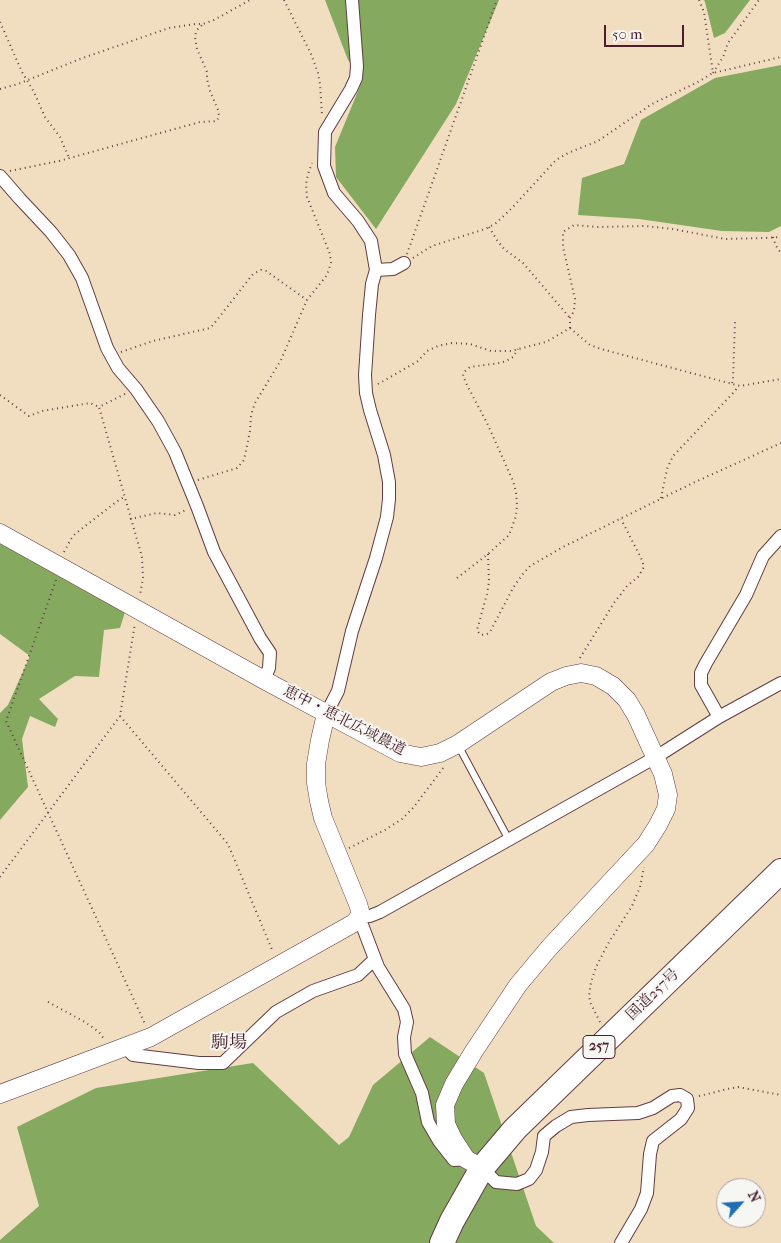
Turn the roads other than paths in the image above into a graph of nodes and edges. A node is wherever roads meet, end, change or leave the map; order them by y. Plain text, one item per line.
1 (352, 0) edge
2 (4, 173) edge
3 (404, 263) road end
4 (376, 270) junction
5 (0, 533) edge
6 (781, 536) edge
7 (264, 680) junction
8 (781, 683) edge
9 (326, 714) junction
10 (719, 717) junction
11 (451, 748) junction
12 (656, 757) junction
13 (509, 840) junction
14 (781, 871) edge
15 (359, 917) junction
16 (375, 959) junction
17 (118, 1049) junction
18 (0, 1094) edge
19 (474, 1164) junction
20 (442, 1243) edge
21 (621, 1243) edge

1 - 4 street
2 - 7 street
3 - 4 street
4 - 9 street
5 - 7 street, 恵中・恵北広域農道
6 - 10 street
7 - 9 street, 恵中・恵北広域農道
8 - 10 street
9 - 11 street, 恵中・恵北広域農道
9 - 15 street
10 - 12 street
11 - 12 street, 恵中・恵北広域農道
11 - 13 lane
12 - 13 street
12 - 19 street, 恵中・恵北広域農道
13 - 15 street
14 - 19 highway, 国道257号 / 257
15 - 16 street
15 - 17 street
16 - 17 street
16 - 19 street
17 - 18 street
19 - 20 highway, 国道257号 / 257
19 - 21 street

